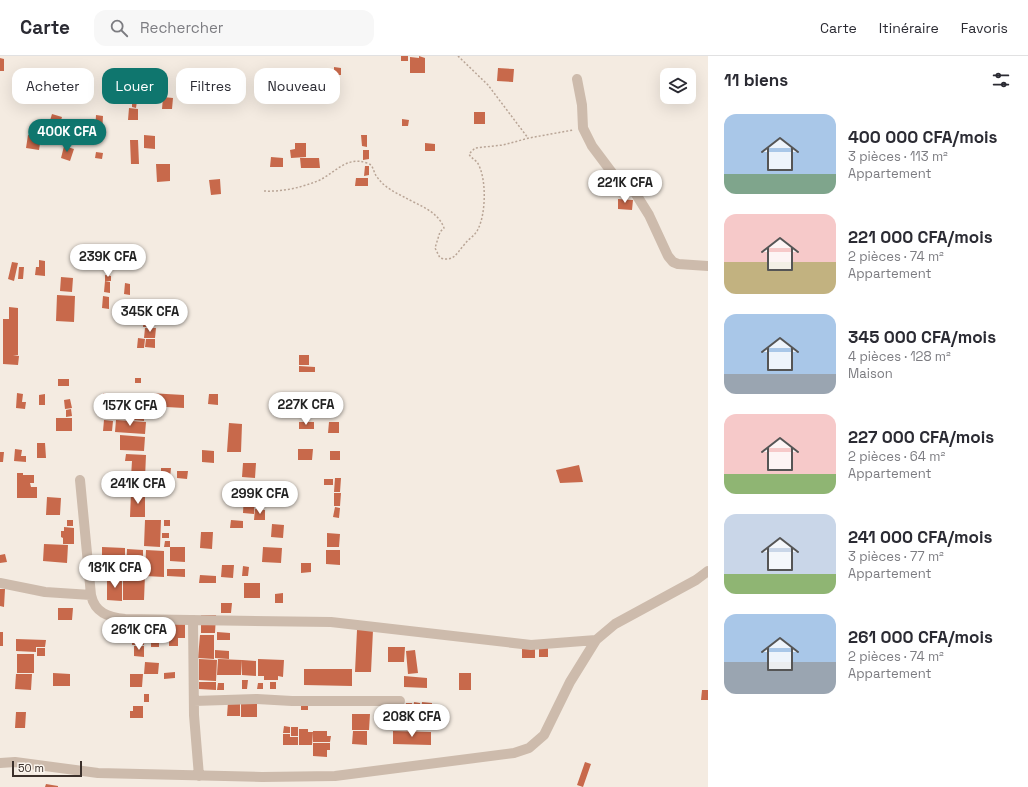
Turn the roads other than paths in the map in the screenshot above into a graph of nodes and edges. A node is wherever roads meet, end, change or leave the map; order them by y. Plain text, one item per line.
1 (577, 79) dead end
2 (708, 266) edge
3 (80, 480) dead end
4 (708, 572) edge
5 (0, 584) edge
6 (91, 595) junction
7 (193, 620) junction
8 (596, 640) junction
9 (194, 701) junction
10 (400, 701) dead end
11 (0, 763) edge
12 (199, 776) junction

1 - 2 street
3 - 6 street
4 - 8 street
5 - 6 street
6 - 7 street
7 - 8 street
7 - 9 street
8 - 12 street
9 - 10 street
9 - 12 street
11 - 12 street

